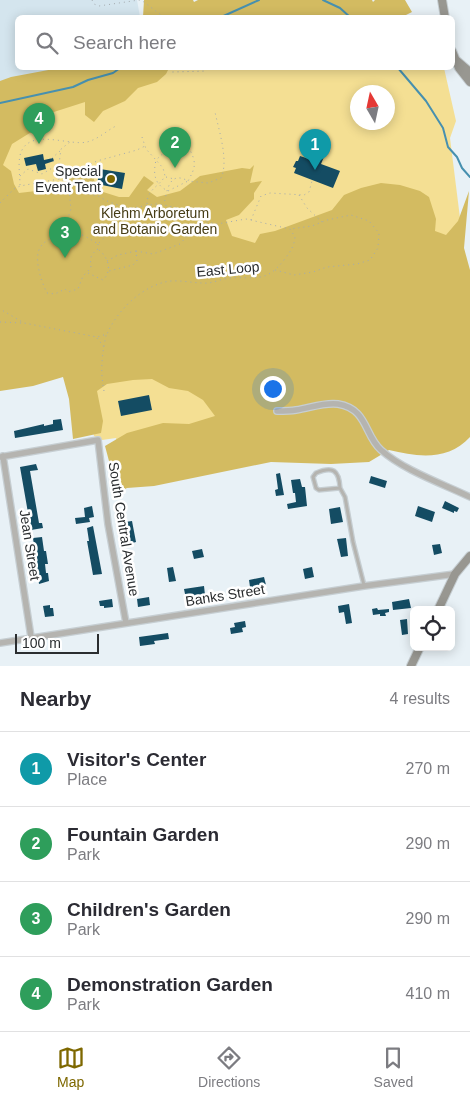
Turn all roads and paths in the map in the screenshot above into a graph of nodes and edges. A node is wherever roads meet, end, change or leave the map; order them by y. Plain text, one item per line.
1 (92, 0) edge
2 (442, 0) edge
3 (161, 15) edge
4 (445, 15) edge
5 (456, 60) joint
6 (171, 70) edge
7 (207, 71) dead end
8 (470, 72) edge
9 (470, 82) edge
10 (215, 112) dead end
11 (118, 125) dead end
12 (142, 137) dead end
13 (63, 141) junction
14 (70, 142) junction
15 (145, 146) junction
16 (61, 149) junction
17 (156, 160) junction
18 (59, 164) junction
19 (70, 175) junction
20 (20, 176) junction
21 (165, 176) junction
22 (58, 179) junction
23 (174, 179) junction
24 (188, 181) junction
25 (312, 181) dead end
26 (68, 182) junction
27 (75, 184) junction
28 (158, 185) junction
29 (20, 186) junction
30 (168, 191) junction
31 (298, 195) junction
32 (0, 203) edge
33 (164, 205) junction
34 (147, 206) junction
35 (130, 208) junction
36 (202, 219) junction
37 (251, 220) junction
38 (322, 222) junction
39 (290, 229) junction
40 (62, 234) junction
41 (98, 244) junction
42 (98, 249) junction
43 (136, 251) junction
44 (107, 261) junction
45 (275, 270) junction
46 (109, 271) junction
47 (88, 273) junction
48 (0, 309) edge
49 (0, 322) edge
50 (24, 323) junction
51 (106, 334) junction
52 (97, 337) junction
53 (104, 347) junction
54 (104, 391) dead end
55 (277, 411) dead end
56 (2, 456) edge
57 (340, 488) junction
58 (470, 497) edge
59 (470, 556) edge
60 (455, 574) junction
61 (364, 586) junction
62 (440, 606) edge
63 (126, 623) junction
64 (31, 637) junction
65 (0, 643) edge
66 (418, 651) edge
67 (411, 666) edge

1 - 3 path
2 - 4 street
5 - 8 street
5 - 9 street
6 - 7 path
10 - 24 path
11 - 14 path
12 - 15 path
13 - 14 path
13 - 16 path
13 - 20 path
14 - 16 path
15 - 17 path
15 - 19 path
16 - 18 path
16 - 18 path
17 - 21 path
17 - 24 path
17 - 28 path
18 - 19 path
18 - 20 path
19 - 22 path
19 - 27 path
20 - 29 path
21 - 23 path
21 - 28 path
22 - 26 path
22 - 29 path
23 - 24 path
23 - 30 path
24 - 30 path
25 - 31 path
26 - 27 path
26 - 40 path
27 - 35 path
28 - 30 path
28 - 34 path
29 - 32 path
30 - 33 path
31 - 37 path
31 - 38 path
33 - 34 path
33 - 36 path
34 - 35 path
35 - 41 path
36 - 37 path
36 - 43 path
37 - 39 path
38 - 39 path
38 - 45 path
39 - 45 path, East Loop
40 - 41 path
40 - 47 path
41 - 42 path
42 - 44 path
42 - 47 path
43 - 44 path
43 - 46 path
44 - 46 path
45 - 51 path, East Loop
46 - 47 path
48 - 50 path
49 - 50 path
50 - 52 path
51 - 52 path
51 - 53 path
52 - 53 path
53 - 54 path
55 - 58 street
56 - 63 street, South Central Avenue
56 - 64 street, Jean Street
57 - 57 lane
57 - 61 lane
59 - 60 street
60 - 61 street, Banks Street
60 - 62 street
61 - 63 street, Banks Street
63 - 64 street, Banks Street
64 - 65 street, Banks Street
66 - 67 street

